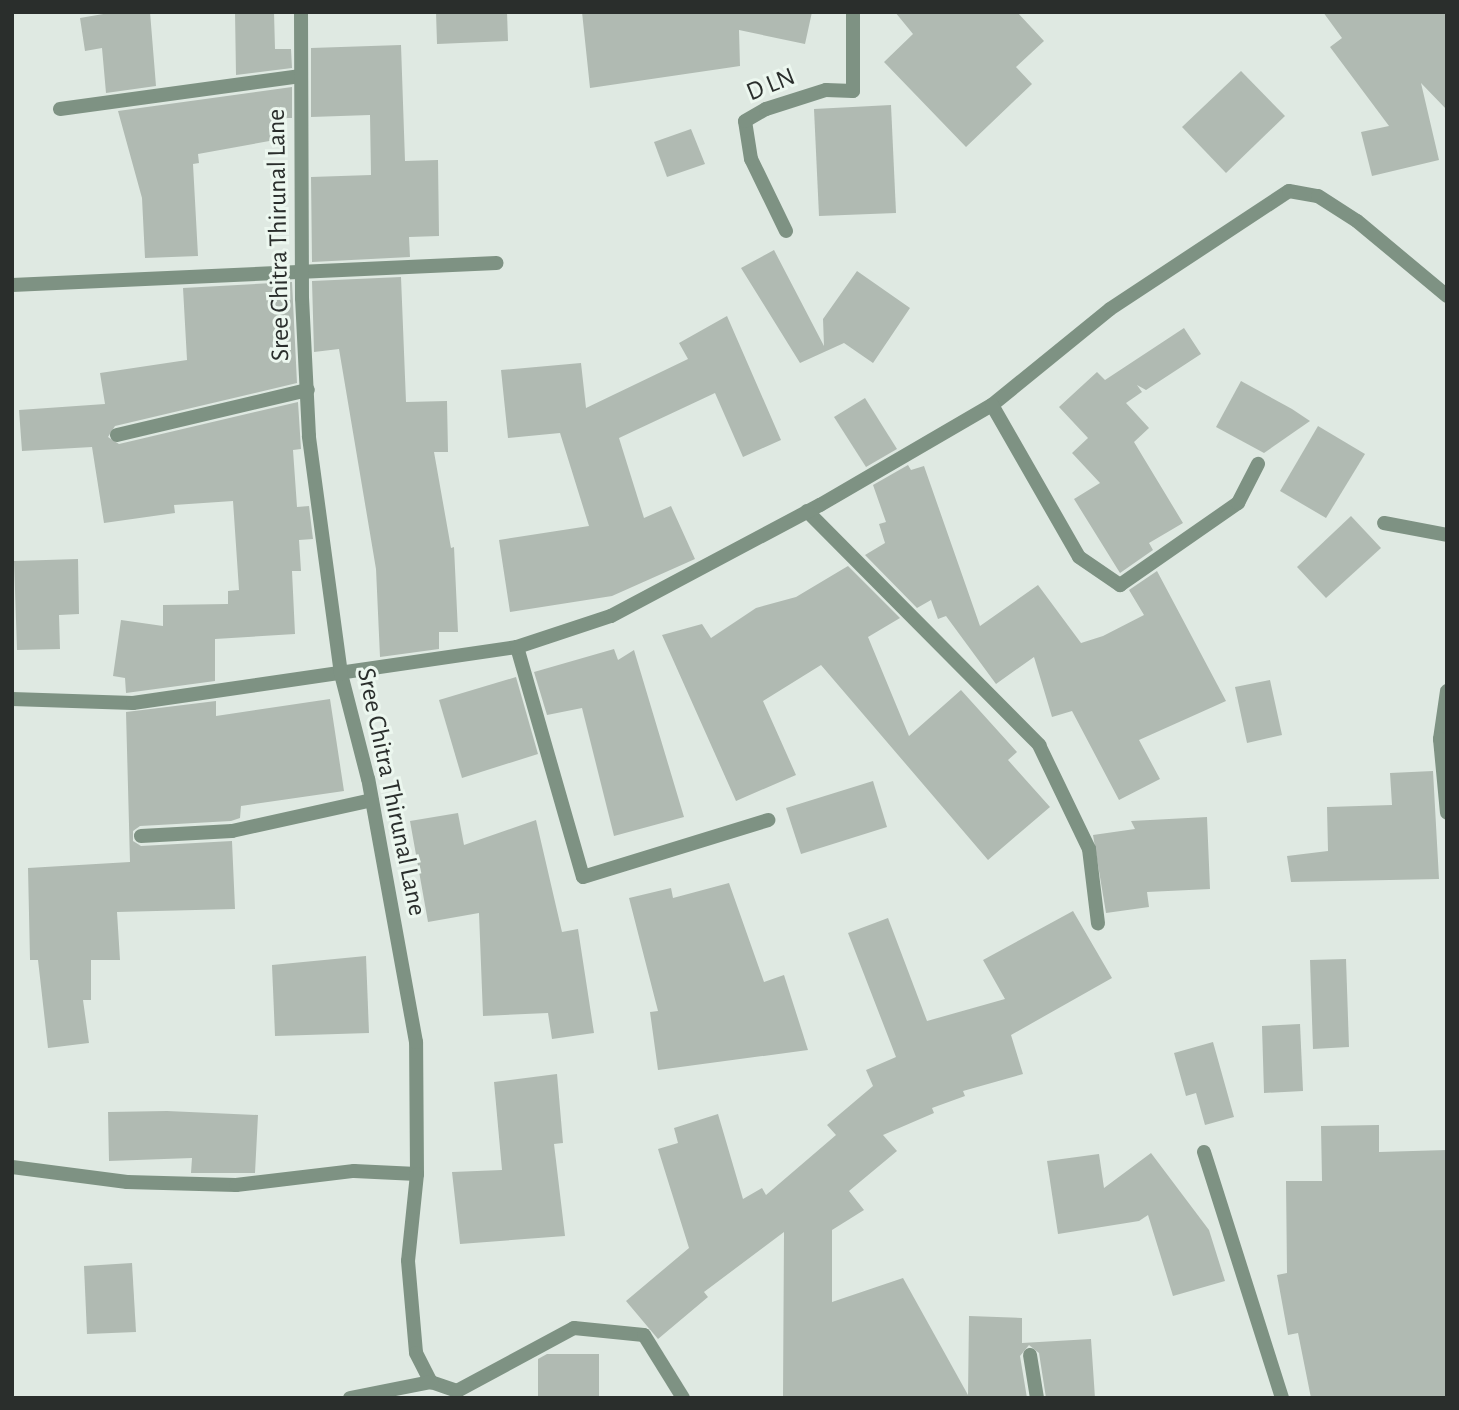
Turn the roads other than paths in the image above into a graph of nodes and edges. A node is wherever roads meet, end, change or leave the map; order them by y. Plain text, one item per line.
1 (301, 12) edge
2 (853, 12) edge
3 (301, 76) junction
4 (60, 109) dead end
5 (786, 230) dead end
6 (497, 263) dead end
7 (302, 270) junction
8 (1441, 281) edge
9 (12, 285) edge
10 (1447, 296) edge
11 (308, 390) junction
12 (992, 405) junction
13 (117, 435) dead end
14 (1258, 464) dead end
15 (807, 511) junction
16 (1384, 523) dead end
17 (1447, 535) edge
18 (517, 647) junction
19 (341, 674) junction
20 (1447, 691) edge
21 (12, 699) edge
22 (372, 800) junction
23 (1447, 813) edge
24 (768, 821) dead end
25 (141, 836) dead end
26 (1098, 923) dead end
27 (1203, 1152) dead end
28 (12, 1167) edge
29 (418, 1174) junction
30 (1030, 1355) dead end
31 (431, 1382) junction
32 (457, 1394) edge
33 (350, 1398) edge
34 (683, 1398) edge
35 (1037, 1398) edge
36 (1282, 1398) edge

1 - 3 street, Sree Chitra Thirunal Lane
2 - 5 street, D LN
3 - 4 street
3 - 7 street, Sree Chitra Thirunal Lane
6 - 7 street
7 - 9 street
7 - 11 street, Sree Chitra Thirunal Lane
8 - 10 street
8 - 12 street
11 - 13 street
11 - 19 street, Sree Chitra Thirunal Lane
12 - 14 street
12 - 15 street
15 - 18 street
15 - 26 street
16 - 17 street
18 - 19 street
18 - 24 street
19 - 21 street
19 - 22 street, Sree Chitra Thirunal Lane
20 - 23 street
22 - 25 street
22 - 29 street, Sree Chitra Thirunal Lane
27 - 36 street
28 - 29 street
29 - 31 street, Sree Chitra Thirunal Lane
30 - 35 street
31 - 32 street
31 - 33 street
32 - 34 street

